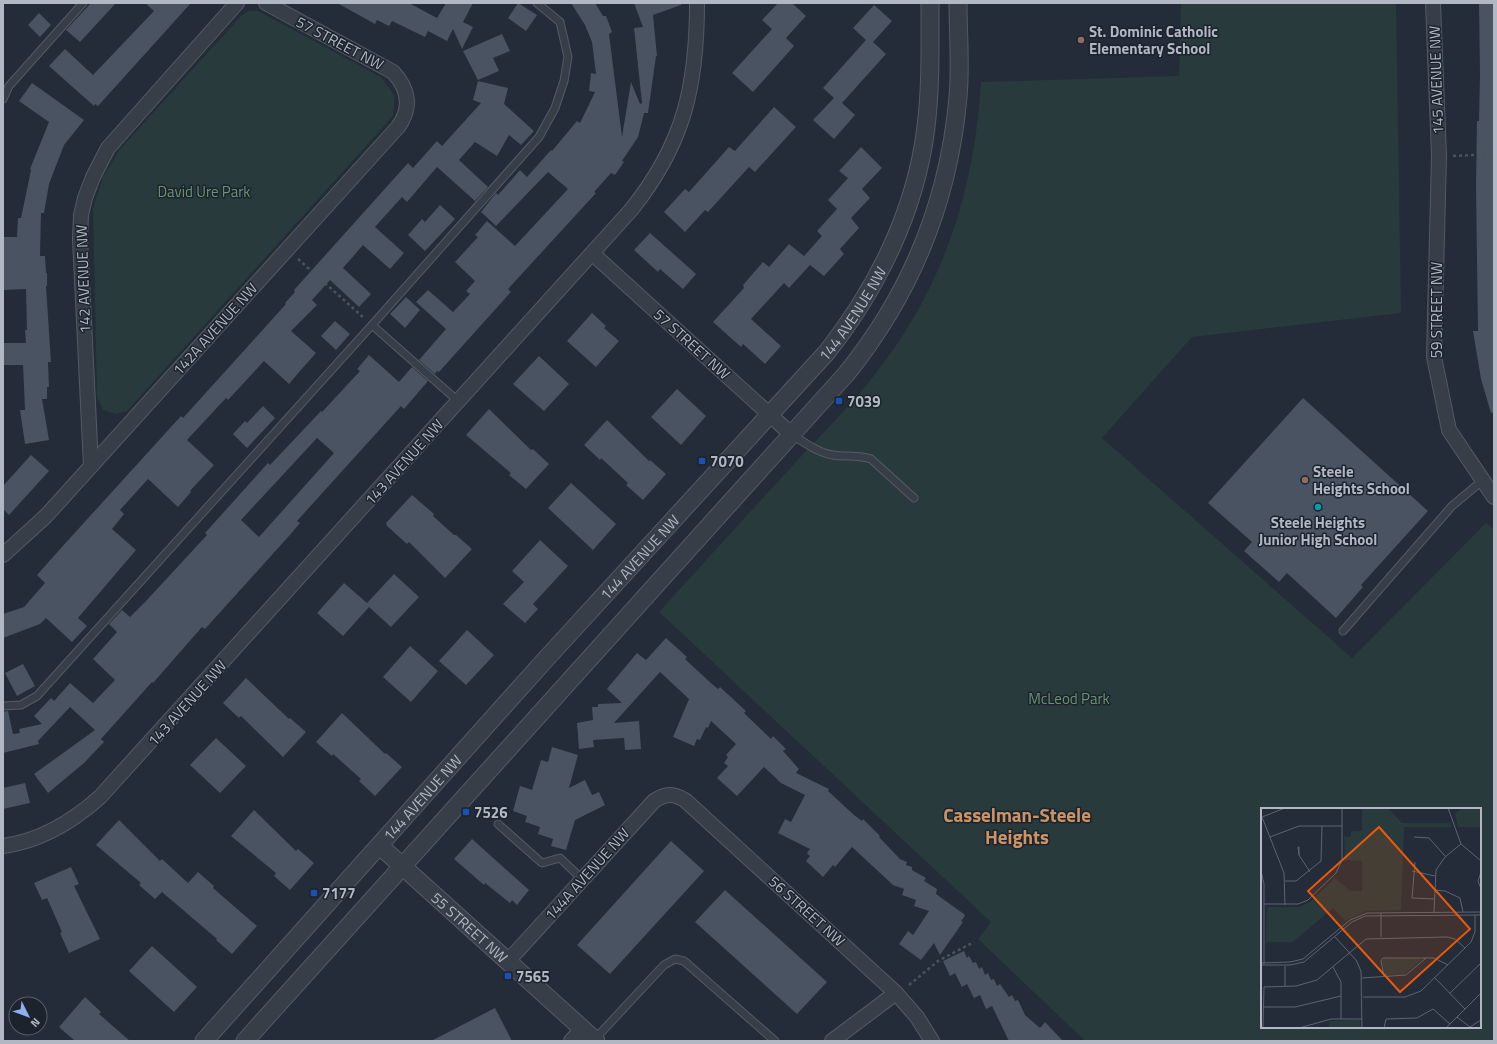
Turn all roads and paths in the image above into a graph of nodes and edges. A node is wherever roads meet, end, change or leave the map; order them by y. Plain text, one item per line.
1 (83, 3) edge
2 (237, 3) edge
3 (266, 3) edge
4 (537, 3) edge
5 (697, 3) edge
6 (930, 3) edge
7 (958, 3) edge
8 (1433, 3) edge
9 (406, 92) joint
10 (3, 99) edge
11 (1494, 154) edge
12 (1439, 156) junction
13 (288, 250) junction
14 (593, 254) junction
15 (372, 325) junction
16 (458, 401) junction
17 (770, 415) junction
18 (791, 434) junction
19 (91, 466) junction
20 (1483, 480) junction
21 (1494, 497) edge
22 (914, 498) dead end
23 (3, 554) edge
24 (1343, 631) dead end
25 (3, 706) edge
26 (670, 794) joint
27 (498, 824) dead end
28 (3, 846) edge
29 (380, 846) junction
30 (402, 866) junction
31 (582, 879) junction
32 (974, 942) dead end
33 (508, 961) junction
34 (896, 993) junction
35 (586, 1038) edge
36 (204, 1041) edge
37 (245, 1041) edge
38 (775, 1041) edge
39 (832, 1041) edge
40 (932, 1041) edge

1 - 10 lane
2 - 19 street, 142 AVENUE NW
3 - 9 street, 57 STREET NW
4 - 15 lane
5 - 14 street, 143 AVENUE NW
6 - 17 street, 144 AVENUE NW
7 - 18 street, 144 AVENUE NW
8 - 12 street, 145 AVENUE NW
9 - 13 street, 142A AVENUE NW
11 - 12 path
12 - 20 street, 59 STREET NW
13 - 15 path
13 - 19 street, 142A AVENUE NW
14 - 16 street, 143 AVENUE NW
14 - 17 street, 57 STREET NW
15 - 16 lane
15 - 25 lane
16 - 28 street, 143 AVENUE NW
17 - 18 street, 57 STREET NW
17 - 29 street, 144 AVENUE NW
18 - 22 lane
18 - 30 street, 144 AVENUE NW
19 - 23 street, 142A AVENUE NW
20 - 21 street, 59 STREET NW
20 - 24 lane
26 - 31 street, 144A AVENUE NW
26 - 34 street, 56 STREET NW
27 - 31 lane
29 - 30 street, 55 STREET NW
29 - 36 street, 144 AVENUE NW
30 - 33 street, 55 STREET NW
30 - 37 street, 144 AVENUE NW
31 - 33 street, 144A AVENUE NW
32 - 34 path
33 - 35 street, 55 STREET NW
34 - 39 street
34 - 40 street, 56 STREET NW
35 - 38 lane

